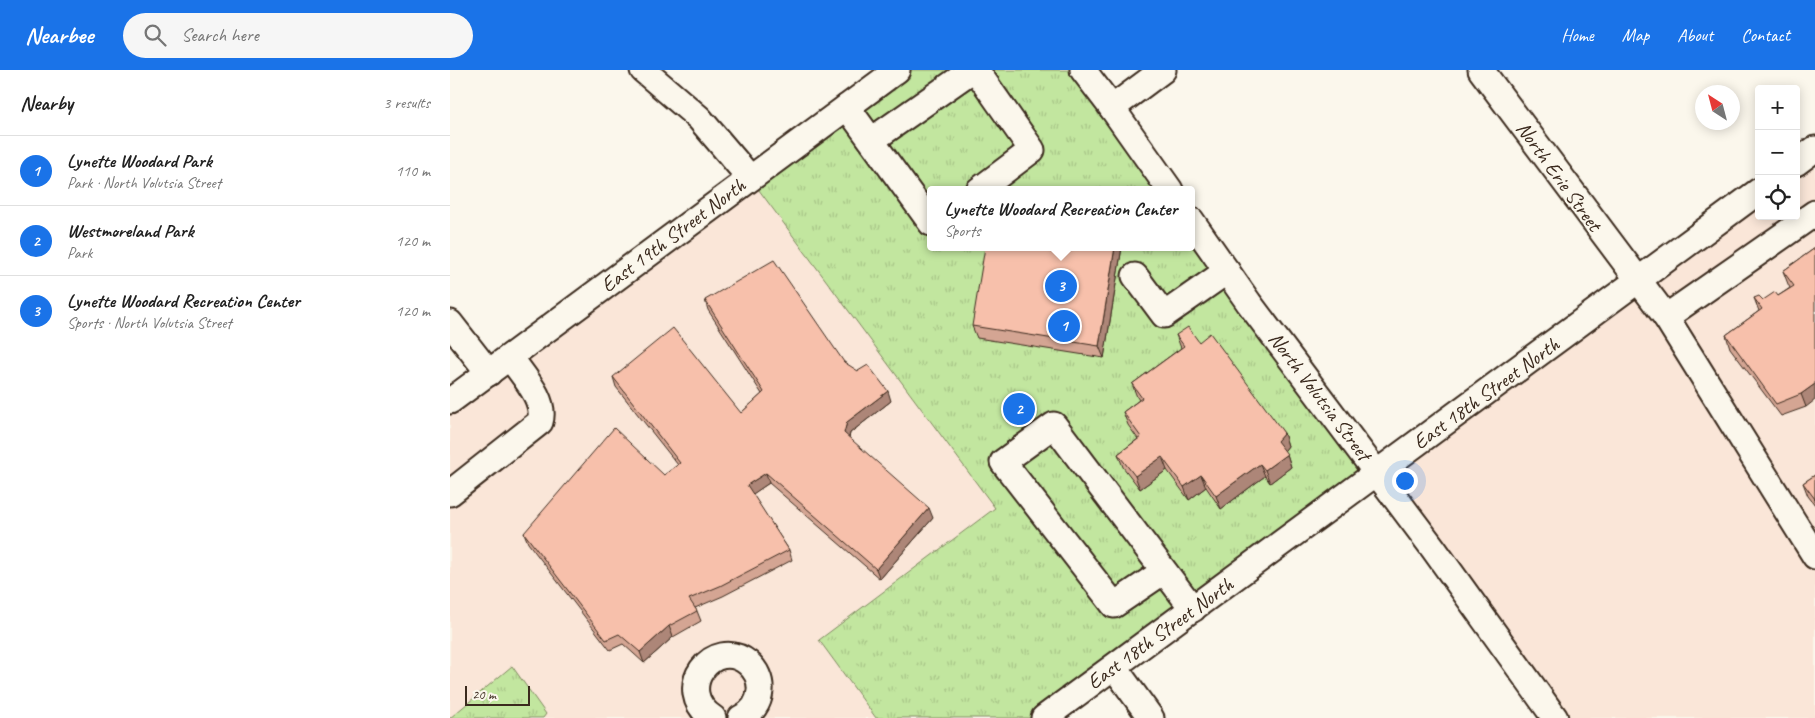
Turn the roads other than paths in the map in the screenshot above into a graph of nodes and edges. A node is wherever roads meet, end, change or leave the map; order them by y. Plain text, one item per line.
1 (643, 70) edge
2 (897, 70) edge
3 (972, 70) edge
4 (976, 70) edge
5 (1083, 70) edge
6 (1163, 70) edge
7 (1482, 70) edge
8 (847, 107) junction
9 (1112, 108) junction
10 (872, 140) junction
11 (750, 178) junction
12 (984, 186) edge
13 (1167, 186) edge
14 (1755, 194) edge
15 (1815, 213) edge
16 (927, 218) edge
17 (1195, 226) edge
18 (1227, 272) junction
19 (1135, 276) dead end
20 (1638, 281) junction
21 (1666, 317) junction
22 (450, 323) edge
23 (510, 357) junction
24 (488, 373) junction
25 (450, 401) edge
26 (1377, 473) junction
27 (450, 493) edge
28 (1815, 556) edge
29 (1164, 571) junction
30 (1193, 609) junction
31 (1114, 667) junction
32 (744, 717) edge
33 (713, 718) edge
34 (1044, 718) edge
35 (1151, 718) edge
36 (1555, 718) edge

1 - 11 street
2 - 8 street, East 19th Street North
3 - 10 street
4 - 12 street
5 - 9 street
6 - 9 street
7 - 20 street, North Erie Street
8 - 10 street
8 - 11 street, East 19th Street North
9 - 13 street
10 - 16 street
11 - 23 street, East 19th Street North
14 - 20 street, East 18th Street North
15 - 21 street
17 - 18 street, North Volutsia Street
18 - 19 street
18 - 26 street, North Volutsia Street
20 - 21 street, North Erie Street
20 - 26 street, East 18th Street North
21 - 28 street, North Erie Street
22 - 24 street
23 - 24 street, East 19th Street North
23 - 27 street
24 - 25 street, East 19th Street North
26 - 30 street, East 18th Street North
26 - 36 street, North Volutsia Street
29 - 29 street
29 - 30 street
30 - 31 street, East 18th Street North
31 - 34 street, East 18th Street North
31 - 35 street
32 - 33 street

